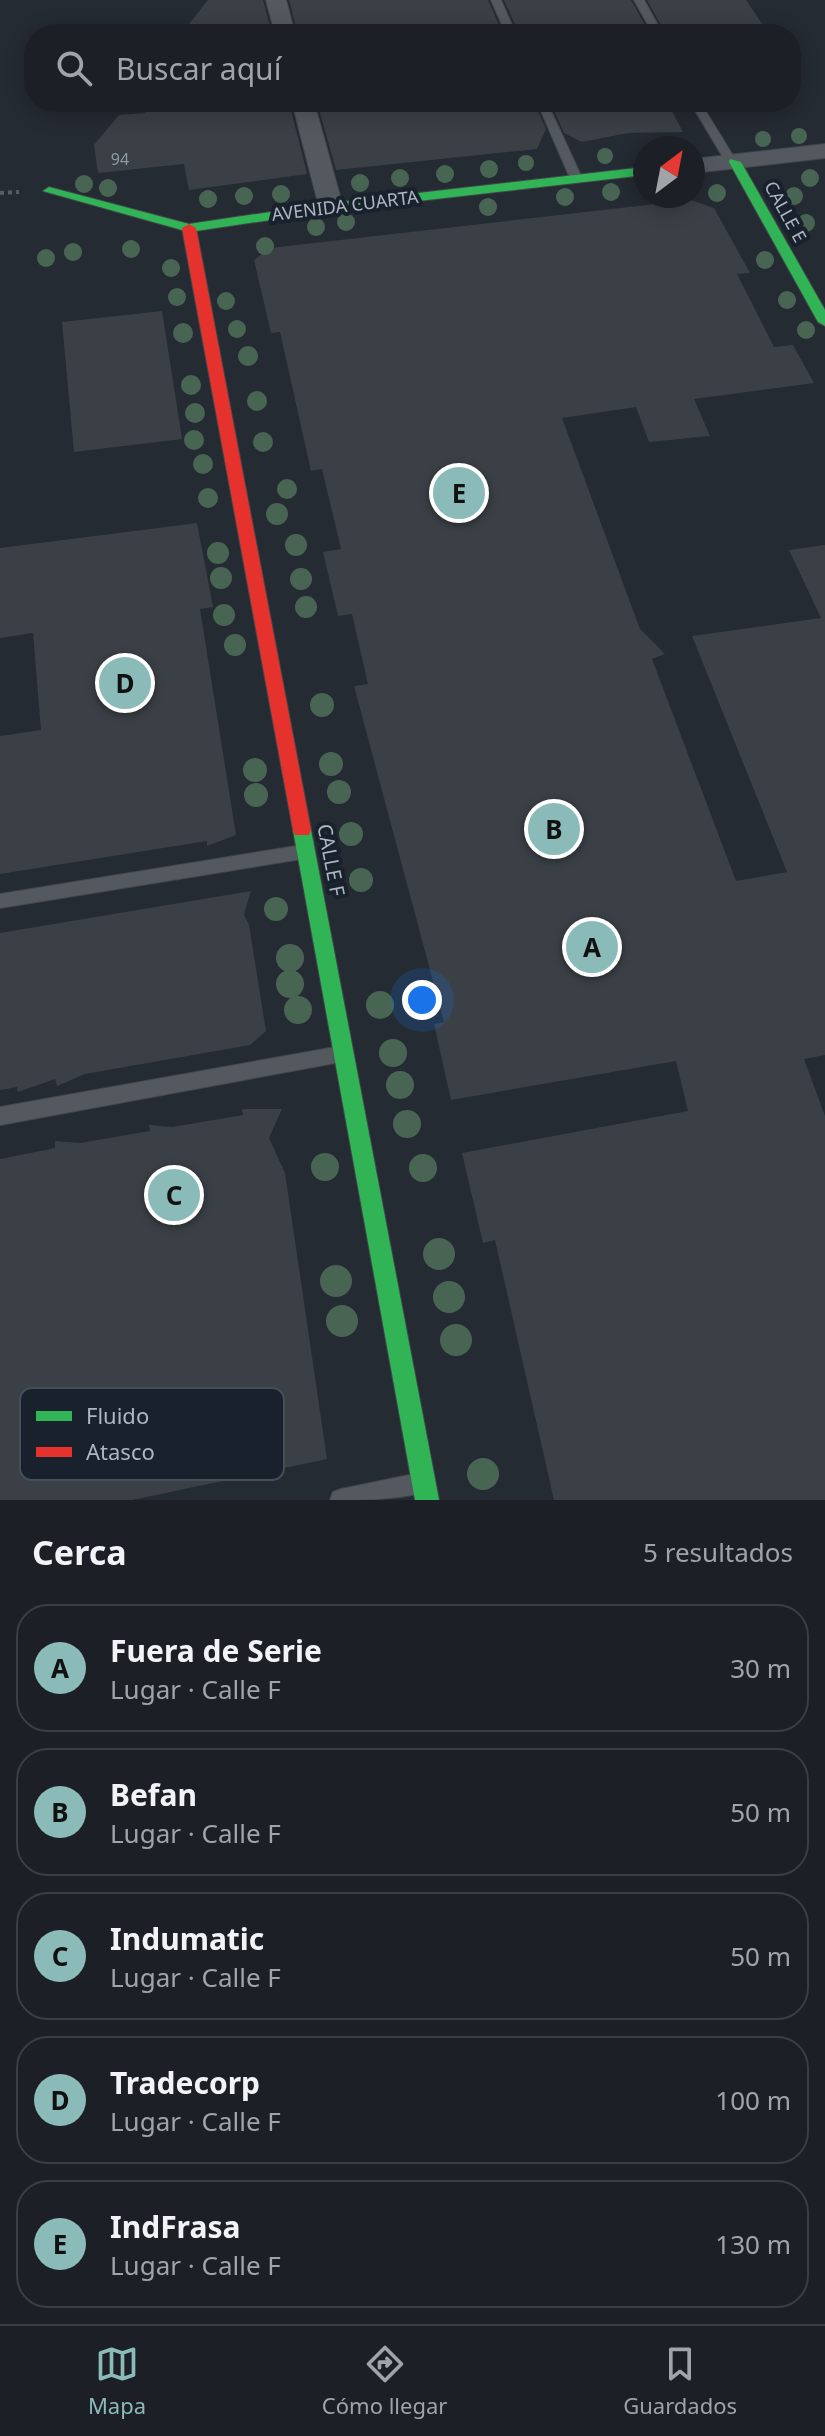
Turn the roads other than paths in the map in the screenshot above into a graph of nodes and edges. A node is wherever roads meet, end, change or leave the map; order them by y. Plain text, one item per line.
1 (276, 0) edge
2 (496, 0) edge
3 (639, 0) edge
4 (282, 24) edge
5 (507, 24) edge
6 (652, 24) edge
7 (306, 112) edge
8 (546, 112) edge
9 (701, 112) edge
10 (825, 151) edge
11 (733, 162) junction
12 (705, 165) edge
13 (633, 172) edge
14 (576, 178) junction
15 (49, 191) dead end
16 (331, 207) junction
17 (189, 228) junction
18 (825, 322) edge
19 (307, 851) junction
20 (0, 901) edge
21 (345, 1053) junction
22 (0, 1116) edge
23 (426, 1492) edge
24 (341, 1500) edge

1 - 4 street
2 - 5 lane
3 - 6 lane
7 - 16 street
8 - 14 lane
9 - 11 lane
10 - 11 street
11 - 12 street
11 - 18 street, CALLE E
13 - 14 street, AVENIDA CUARTA
14 - 16 street, AVENIDA CUARTA
15 - 17 street, AVENIDA CUARTA
16 - 17 street, AVENIDA CUARTA
17 - 19 street, CALLE F
19 - 20 lane
19 - 21 street, CALLE F
21 - 22 lane
21 - 23 street, CALLE F
23 - 24 lane

